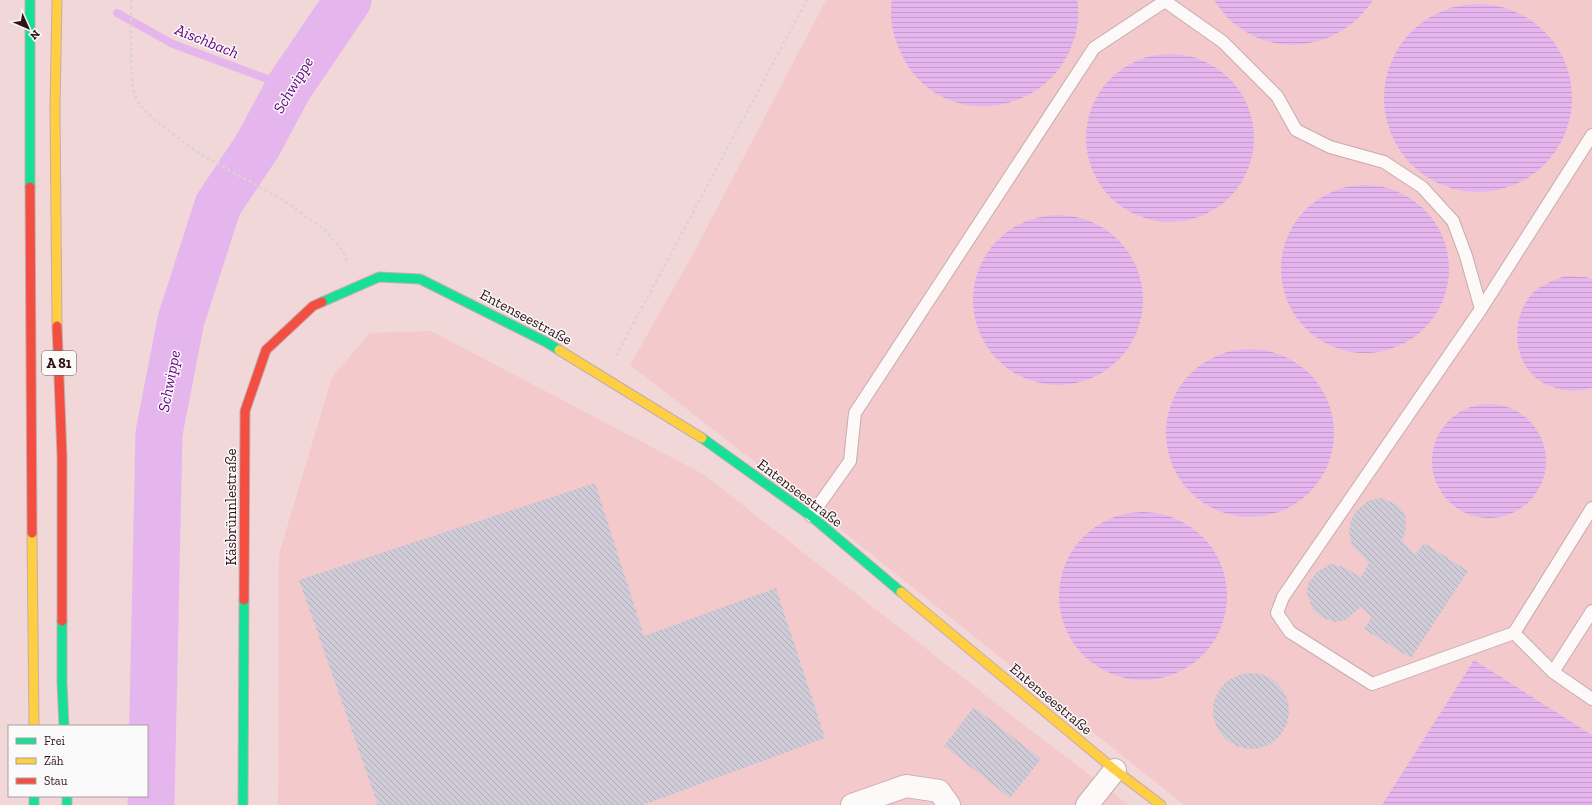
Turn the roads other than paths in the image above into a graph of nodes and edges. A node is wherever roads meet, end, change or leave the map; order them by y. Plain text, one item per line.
1 (30, 0) edge
2 (57, 0) edge
3 (1592, 135) edge
4 (379, 277) joint
5 (1481, 309) junction
6 (1592, 508) edge
7 (811, 516) junction
8 (1592, 611) edge
9 (1514, 633) junction
10 (1553, 672) junction
11 (1592, 699) edge
12 (34, 725) edge
13 (64, 725) edge
14 (1109, 778) junction
15 (243, 805) edge
16 (852, 805) edge
17 (949, 805) edge
18 (1087, 805) edge
19 (1161, 805) edge

1 - 12 main road, A 81
2 - 13 main road, A 81
3 - 5 lane
4 - 7 main road, Entenseestraße
4 - 15 main road, Käsbrünnlestraße
5 - 7 lane
5 - 9 lane
6 - 9 lane
7 - 14 main road, Entenseestraße
8 - 10 lane
9 - 10 lane
10 - 11 lane
14 - 18 street
14 - 19 main road, Entenseestraße
16 - 17 street

